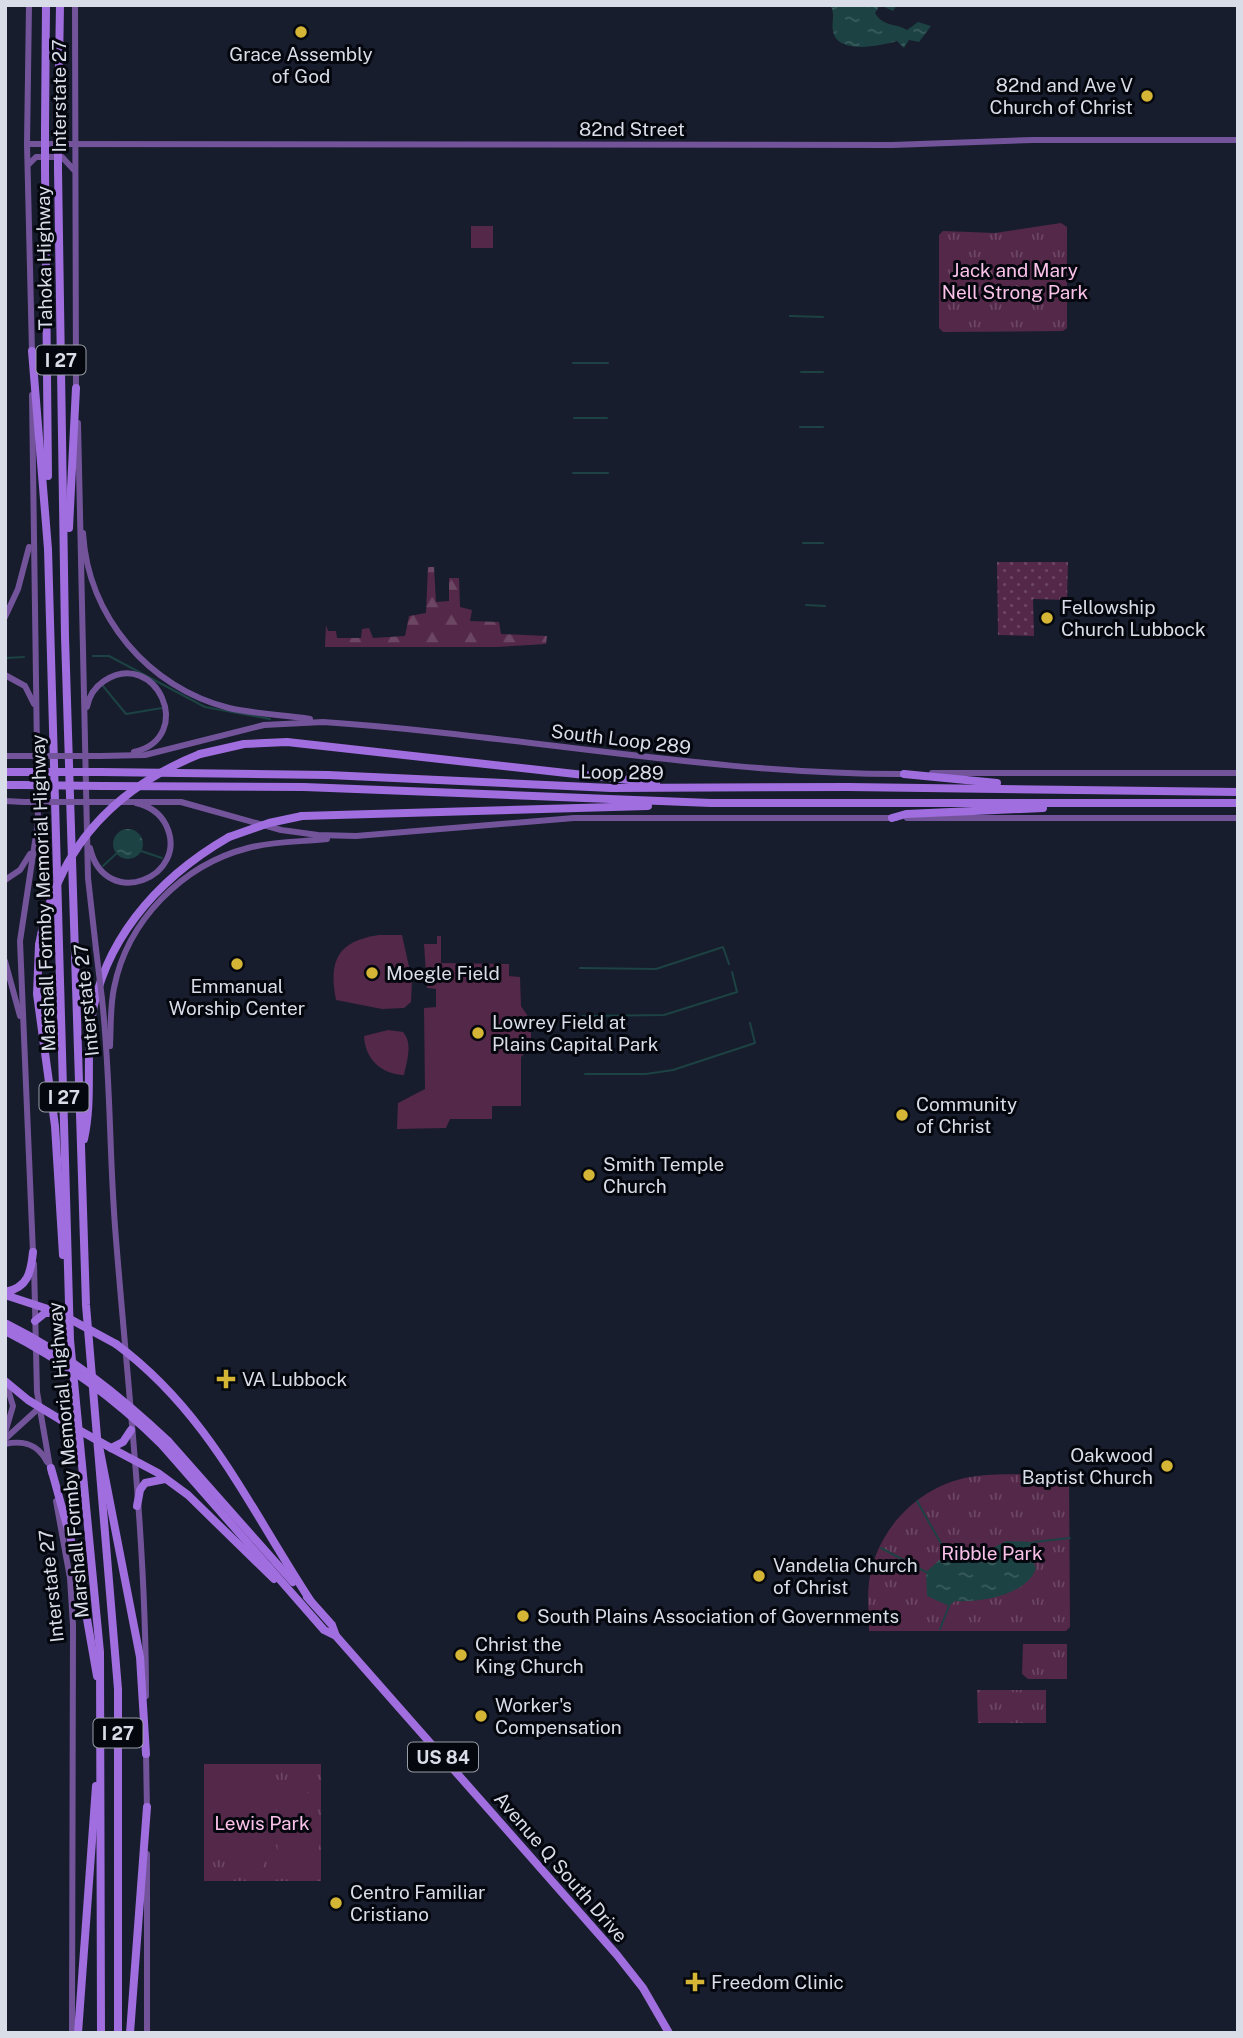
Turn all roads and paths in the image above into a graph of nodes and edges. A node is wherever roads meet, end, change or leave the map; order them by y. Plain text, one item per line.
1 (29, 5) edge
2 (46, 5) edge
3 (60, 5) edge
4 (75, 5) edge
5 (1238, 140) edge
6 (27, 144) junction
7 (75, 144) junction
8 (27, 169) junction
9 (75, 172) junction
10 (32, 351) junction
11 (76, 388) junction
12 (33, 485) junction
13 (80, 515) junction
14 (48, 549) junction
15 (65, 551) junction
16 (5, 617) edge
17 (5, 675) edge
18 (84, 719) junction
19 (346, 723) junction
20 (37, 731) junction
21 (5, 756) edge
22 (117, 756) junction
23 (5, 772) edge
24 (904, 774) junction
25 (1238, 774) edge
26 (5, 785) edge
27 (715, 788) junction
28 (1038, 788) junction
29 (1236, 791) edge
30 (127, 801) junction
31 (5, 802) edge
32 (711, 803) junction
33 (1135, 803) junction
34 (1238, 803) edge
35 (892, 817) junction
36 (1238, 818) edge
37 (38, 822) junction
38 (87, 824) junction
39 (356, 836) junction
40 (5, 880) edge
41 (5, 961) edge
42 (109, 1069) junction
43 (28, 1094) junction
44 (82, 1149) junction
45 (33, 1252) junction
46 (5, 1294) edge
47 (35, 1304) junction
48 (57, 1312) junction
49 (35, 1321) junction
50 (6, 1326) edge
51 (70, 1340) junction
52 (125, 1351) junction
53 (5, 1381) edge
54 (40, 1408) junction
55 (131, 1430) junction
56 (5, 1433) edge
57 (95, 1435) junction
58 (5, 1442) edge
59 (166, 1444) junction
60 (111, 1448) junction
61 (133, 1460) junction
62 (51, 1468) junction
63 (168, 1479) junction
64 (136, 1506) junction
65 (310, 1600) junction
66 (313, 1618) junction
67 (336, 1636) junction
68 (102, 1708) junction
69 (102, 1724) junction
70 (146, 1754) junction
71 (147, 1807) junction
72 (72, 2033) edge
73 (78, 2033) edge
74 (101, 2033) edge
75 (118, 2033) edge
76 (130, 2033) edge
77 (147, 2033) edge
78 (669, 2033) edge

1 - 6 main road, Interstate 27
2 - 14 highway, Tahoka Highway / I 27, bridge
3 - 15 highway, Tahoka Highway / I 27, bridge
4 - 7 main road, Interstate 27
5 - 7 main road, 82nd Street
6 - 7 main road, 82nd Street
6 - 8 main road, Interstate 27
7 - 9 main road, Interstate 27
8 - 9 main road
8 - 10 main road, Interstate 27
9 - 11 main road, Interstate 27
10 - 12 main road, Interstate 27
10 - 14 highway
11 - 13 main road, Interstate 27
11 - 15 highway
12 - 16 main road
12 - 20 main road, Interstate 27
13 - 18 main road, Interstate 27
13 - 19 main road
14 - 51 highway, Marshall Formby Memorial Highway / I 27
15 - 44 highway, Marshall Formby Memorial Highway / I 27
17 - 20 main road
18 - 22 main road
18 - 38 main road, Interstate 27
19 - 22 main road, South Loop 289
19 - 24 main road, South Loop 289
20 - 37 main road, Interstate 27
21 - 22 main road, South Loop 289, bridge
23 - 27 highway, Loop 289, bridge
24 - 25 main road, South Loop 289
24 - 28 highway
26 - 32 highway, Loop 289, bridge
27 - 28 highway, Loop 289
27 - 51 highway, bridge
28 - 29 highway, Loop 289
30 - 31 main road, bridge
30 - 38 main road
30 - 39 main road
32 - 33 highway, Loop 289
32 - 44 highway, bridge
33 - 34 highway, Loop 289
33 - 35 highway
35 - 36 main road
35 - 39 main road
37 - 40 main road
37 - 43 main road, Interstate 27
38 - 42 main road, Interstate 27, bridge
39 - 42 main road
41 - 43 main road
42 - 52 main road, Interstate 27
43 - 45 main road, Interstate 27
44 - 57 highway, Marshall Formby Memorial Highway / I 27
45 - 46 highway
45 - 47 main road, Interstate 27
46 - 47 highway
47 - 48 highway
47 - 49 main road, Interstate 27
48 - 49 highway
48 - 52 highway, bridge
49 - 54 main road, Interstate 27
50 - 59 highway, US 84, bridge
51 - 68 highway, Marshall Formby Memorial Highway / I 27
52 - 55 main road, Interstate 27
52 - 65 highway
53 - 54 highway
53 - 56 main road
54 - 58 main road
54 - 60 highway, bridge
54 - 62 main road, Interstate 27
55 - 60 highway
55 - 61 main road, Interstate 27
57 - 70 highway
57 - 75 highway, Marshall Formby Memorial Highway / I 27
58 - 62 main road
59 - 65 highway, Avenue Q South Drive / US 84
59 - 66 highway, Avenue Q South Drive / US 84
60 - 61 highway
61 - 63 highway
61 - 64 main road, Interstate 27
62 - 68 highway
62 - 72 main road, Interstate 27
63 - 64 highway
63 - 66 highway
64 - 70 main road, Interstate 27
65 - 67 highway, Avenue Q South Drive / US 84
66 - 67 highway, Avenue Q South Drive / US 84
67 - 78 highway, Avenue Q South Drive / US 84
68 - 69 highway, Marshall Formby Memorial Highway / I 27
69 - 73 highway
69 - 74 highway, Marshall Formby Memorial Highway / I 27
70 - 71 main road, Interstate 27
71 - 76 highway
71 - 77 main road, Interstate 27

